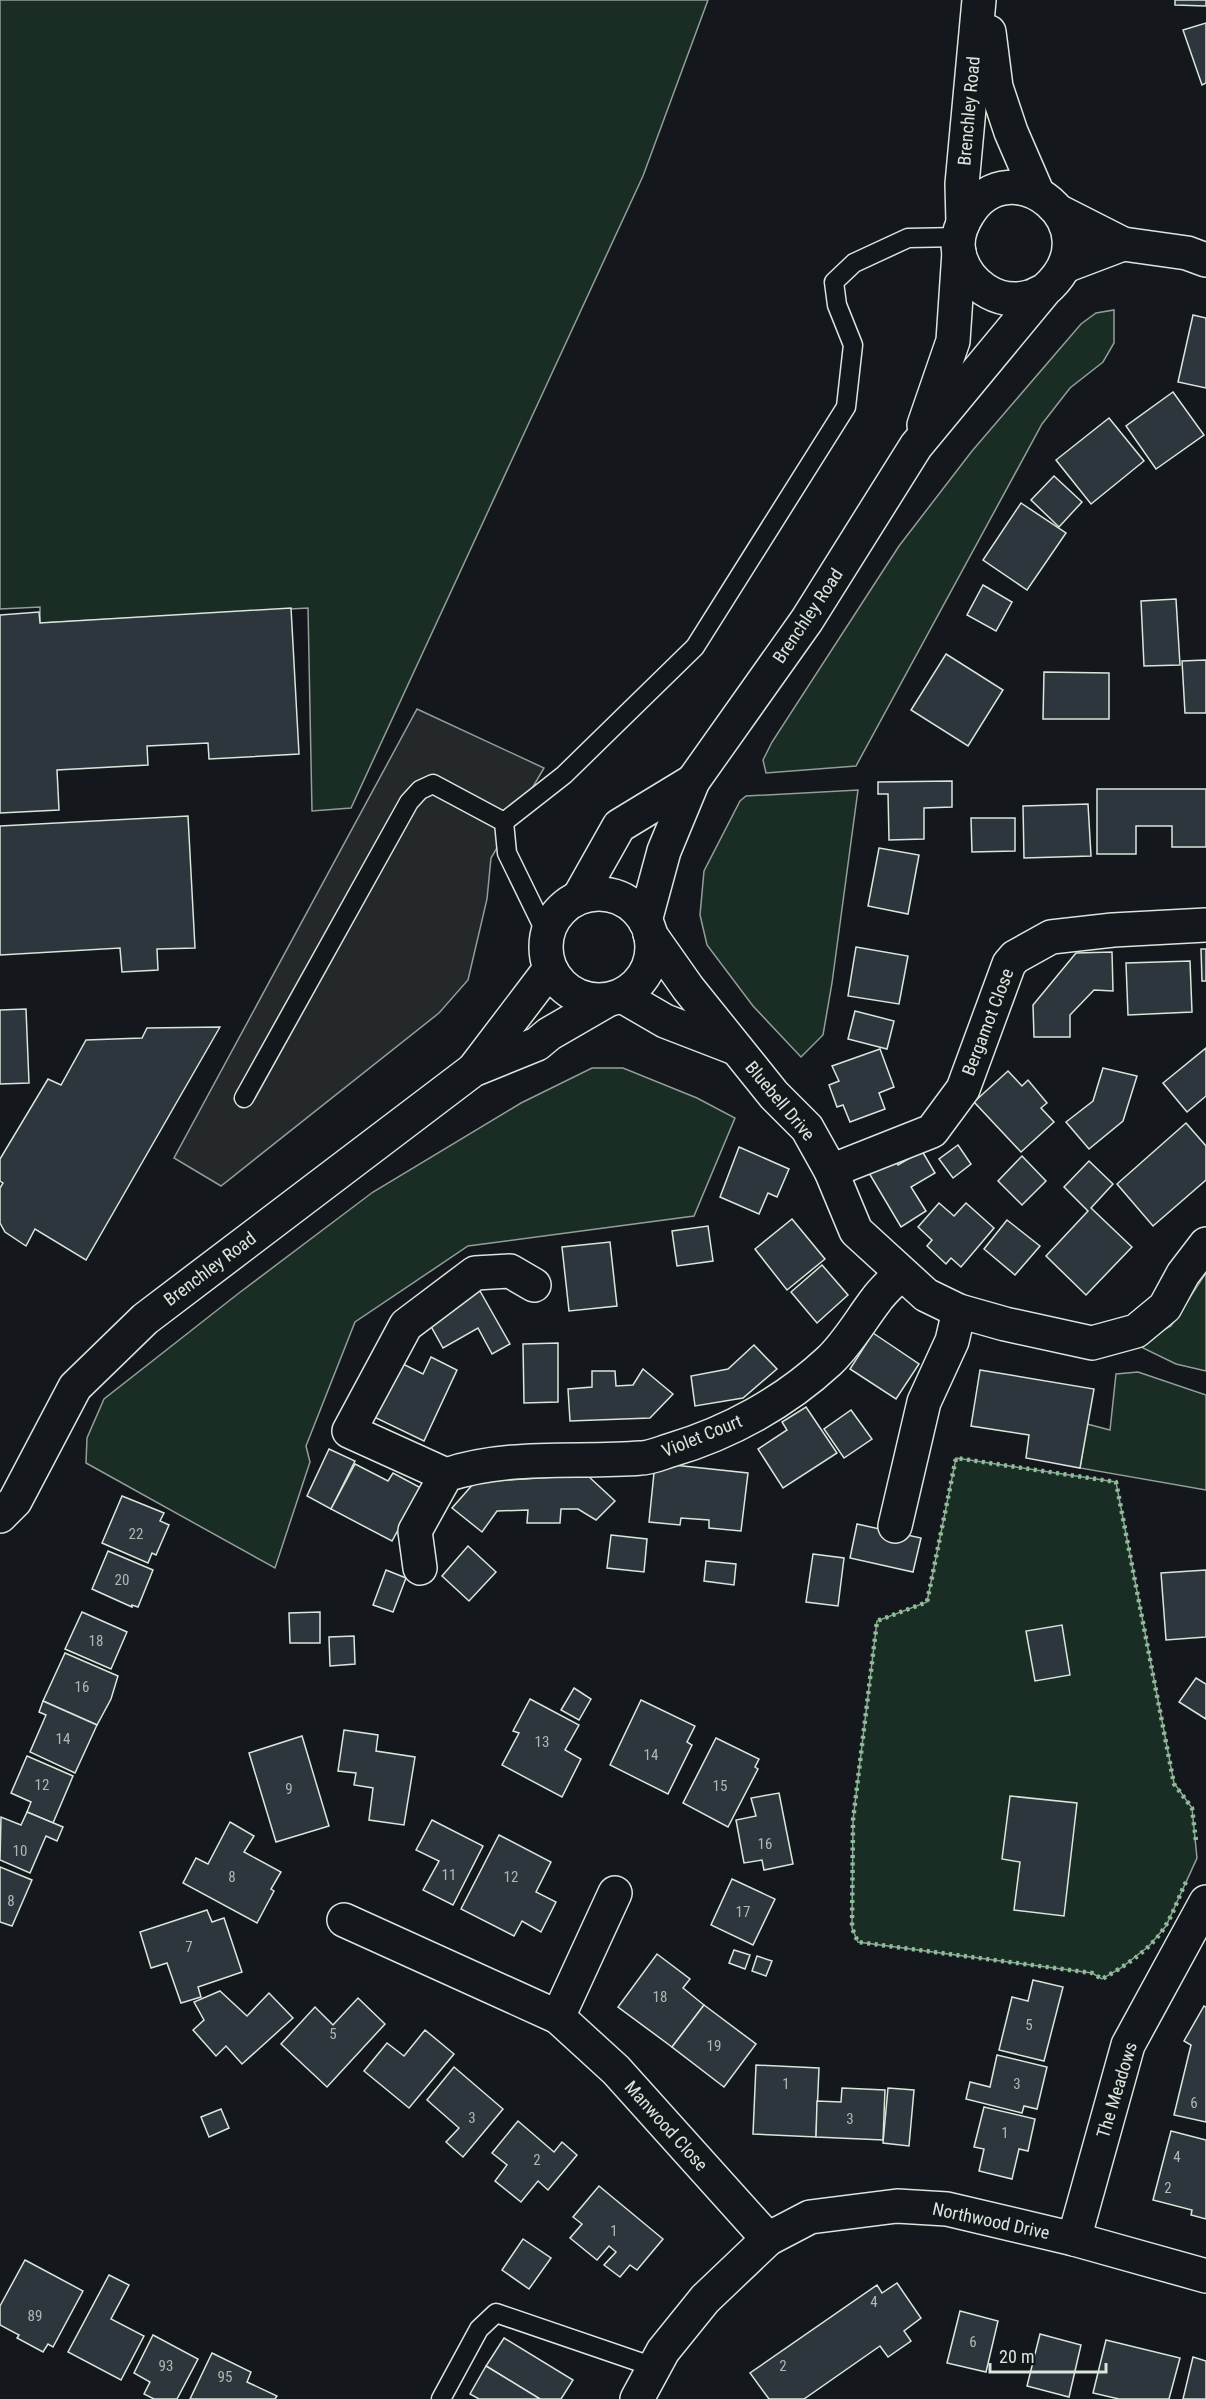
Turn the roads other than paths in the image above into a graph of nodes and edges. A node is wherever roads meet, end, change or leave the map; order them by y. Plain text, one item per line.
1 (979, 0) edge
2 (984, 0) edge
3 (1049, 202) junction
4 (960, 237) junction
5 (1123, 244) junction
6 (1206, 260) edge
7 (1055, 278) junction
8 (916, 446) junction
9 (693, 781) junction
10 (504, 822) junction
11 (579, 897) junction
12 (1206, 925) edge
13 (648, 927) junction
14 (547, 935) junction
15 (550, 969) junction
16 (614, 998) junction
17 (737, 1049) junction
18 (473, 1070) junction
19 (244, 1098) dead end
20 (831, 1171) junction
21 (1206, 1244) edge
22 (901, 1273) junction
23 (534, 1285) dead end
24 (959, 1311) junction
25 (446, 1475) junction
26 (0, 1516) edge
27 (895, 1526) dead end
28 (420, 1568) dead end
29 (615, 1893) dead end
30 (1206, 1902) edge
31 (344, 1920) dead end
32 (1193, 1950) edge
33 (558, 2017) junction
34 (768, 2239) junction
35 (1074, 2239) junction
36 (1206, 2276) edge
37 (654, 2367) junction
38 (441, 2399) edge
39 (637, 2399) edge

1 - 4 street, Brenchley Road
2 - 3 street, Brenchley Road
3 - 4 street
3 - 5 street
3 - 7 street
4 - 7 street
4 - 8 street, Brenchley Road
4 - 10 lane
5 - 6 street
5 - 7 street
7 - 8 street, Brenchley Road
8 - 9 street, Brenchley Road
9 - 11 street, Brenchley Road
9 - 13 street, Brenchley Road
10 - 14 lane
10 - 19 lane
11 - 13 street
11 - 14 street
12 - 20 street, Bergamot Close
13 - 16 street
13 - 17 street, Bluebell Drive
14 - 15 street
15 - 16 street
15 - 18 street, Brenchley Road
16 - 17 street, Bluebell Drive
16 - 18 street, Brenchley Road
17 - 20 street, Bluebell Drive
18 - 26 street, Brenchley Road
20 - 22 street, Bluebell Drive
21 - 24 street, Bluebell Drive
22 - 24 street, Bluebell Drive
22 - 25 street, Violet Court
23 - 25 street
24 - 27 street
25 - 28 street
29 - 33 street
30 - 32 street, The Meadows
31 - 33 street, Manwood Close
32 - 35 street, The Meadows
33 - 34 street, Manwood Close
34 - 35 street, Northwood Drive
34 - 37 street, Northwood Drive
35 - 36 street, Northwood Drive
37 - 38 lane
37 - 39 street, Northwood Drive

